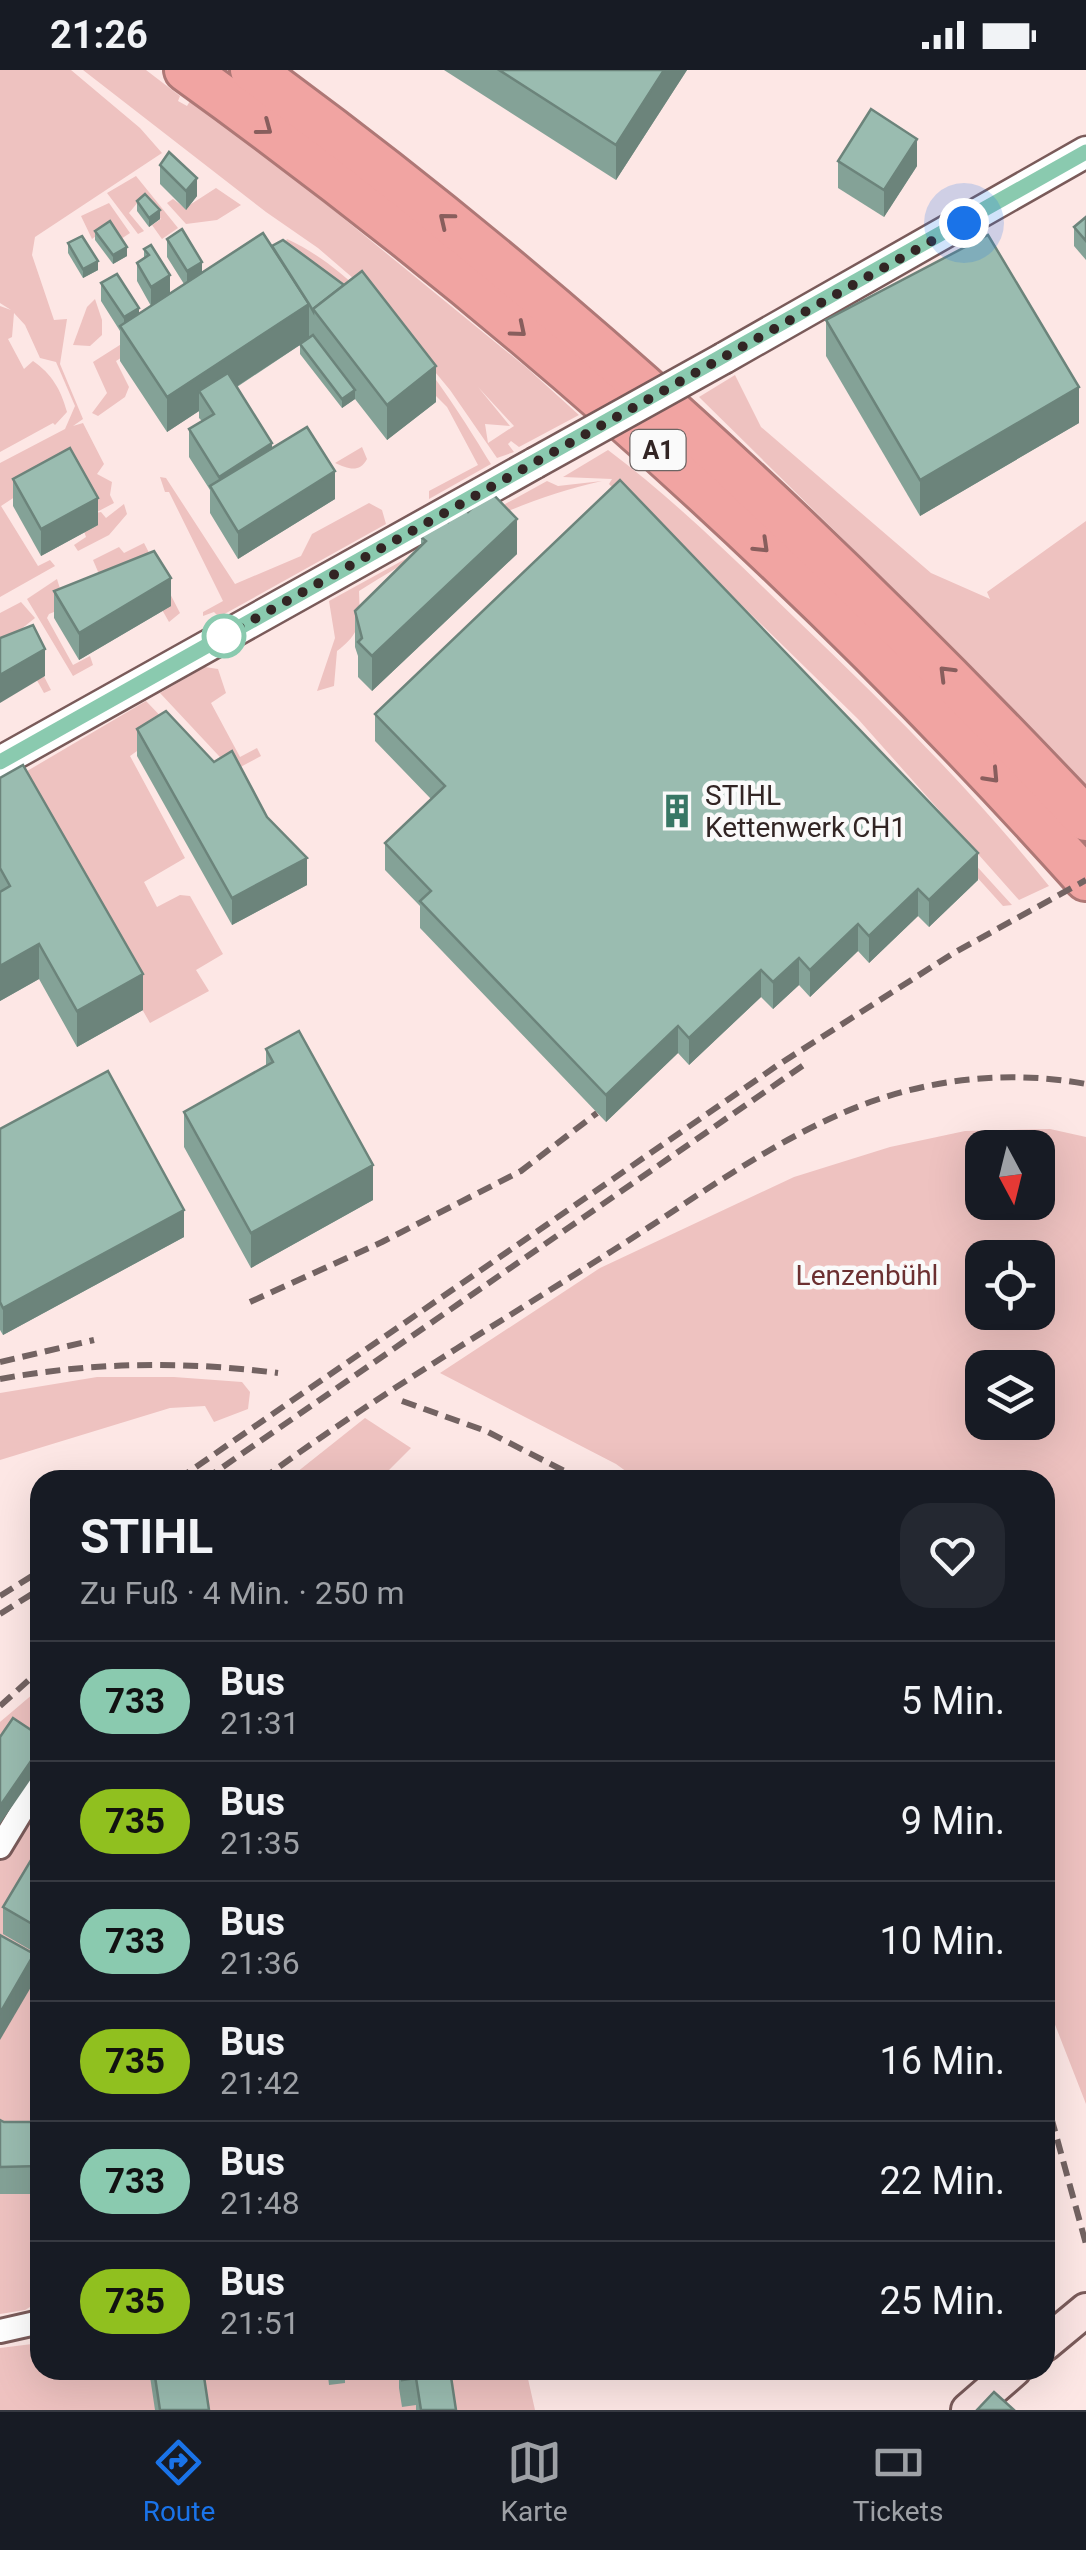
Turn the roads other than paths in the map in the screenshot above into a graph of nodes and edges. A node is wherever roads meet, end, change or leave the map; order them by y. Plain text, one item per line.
1 (186, 70) edge
2 (252, 70) edge
3 (1086, 152) edge
4 (0, 762) edge
5 (1086, 819) edge
6 (1086, 879) edge
7 (30, 1798) edge
8 (0, 1847) edge
9 (1086, 2310) edge
10 (30, 2324) edge
11 (0, 2331) edge
12 (1055, 2336) edge
13 (1002, 2380) edge
14 (968, 2410) edge

1 -> 6 highway, A1
5 -> 2 highway, A1
3 - 4 street, bridge
7 - 8 street
9 - 12 main road
10 - 11 street
13 - 14 main road

